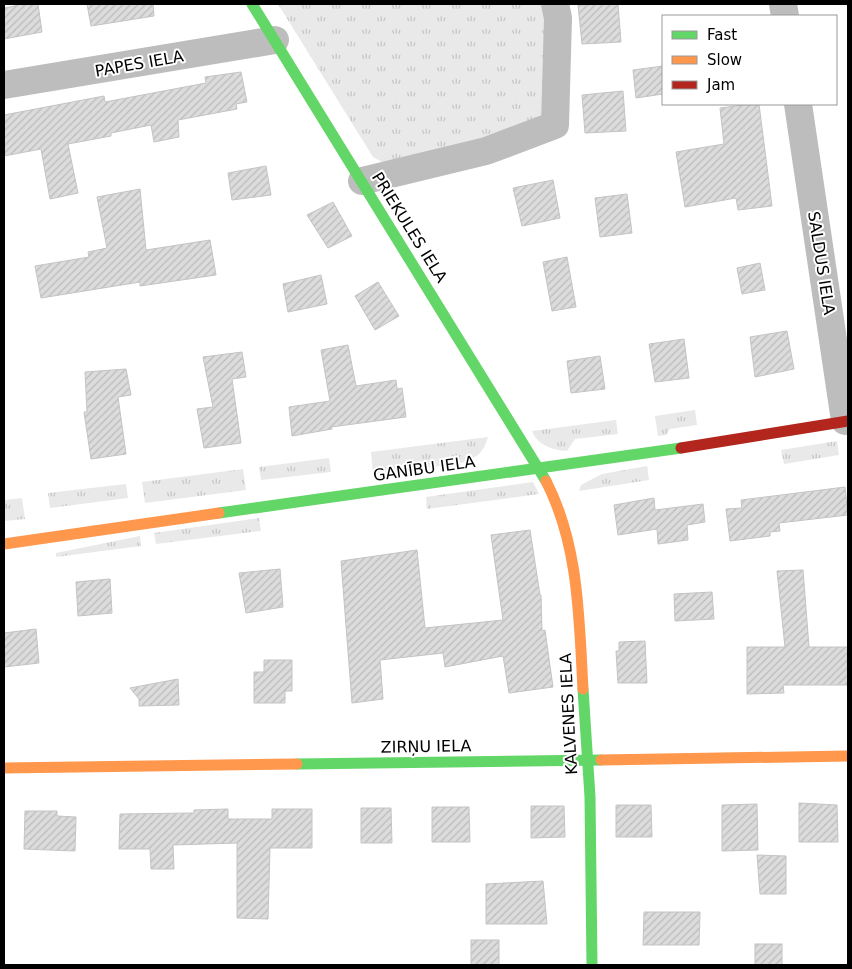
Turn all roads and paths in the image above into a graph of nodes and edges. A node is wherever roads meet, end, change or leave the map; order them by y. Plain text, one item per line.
1 (252, 4) edge
2 (555, 4) edge
3 (275, 40) junction
4 (4, 85) edge
5 (798, 105) edge
6 (362, 181) junction
7 (847, 421) edge
8 (539, 468) junction
9 (4, 544) edge
10 (848, 756) edge
11 (587, 759) junction
12 (4, 768) edge
13 (592, 965) edge

1 - 3 main road, PRIEKULES IELA
2 - 6 street
3 - 4 street, PAPES IELA
3 - 6 main road, PRIEKULES IELA
5 - 7 street, SALDUS IELA
6 - 8 main road, PRIEKULES IELA
7 - 8 main road, GANĪBU IELA
8 - 9 main road, GANĪBU IELA
8 - 11 main road, KALVENES IELA
10 - 11 main road, ZIRŅU IELA
11 - 12 main road, ZIRŅU IELA
11 - 13 main road, KALVENES IELA

